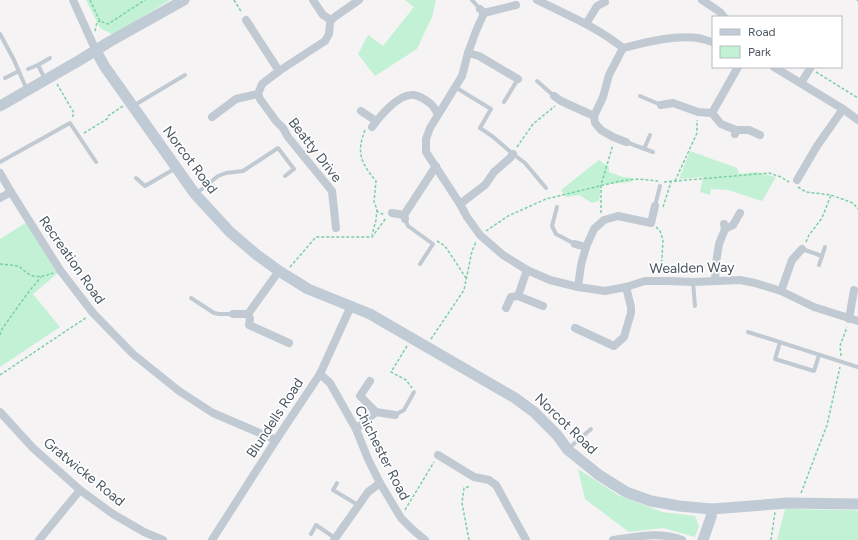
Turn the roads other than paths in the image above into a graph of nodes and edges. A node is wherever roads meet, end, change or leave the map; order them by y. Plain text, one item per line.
1 (73, 0) edge
2 (184, 0) edge
3 (313, 0) edge
4 (359, 0) edge
5 (472, 0) edge
6 (537, 0) edge
7 (702, 0) edge
8 (607, 1) edge
9 (595, 3) edge
10 (516, 5) dead end
11 (482, 11) junction
12 (723, 16) edge
13 (246, 20) road end
14 (331, 20) junction
15 (586, 24) junction
16 (0, 34) edge
17 (712, 42) edge
18 (623, 48) junction
19 (96, 51) junction
20 (468, 52) junction
21 (50, 58) dead end
22 (38, 65) junction
23 (737, 68) edge
24 (776, 68) edge
25 (811, 68) edge
26 (28, 69) dead end
27 (19, 71) junction
28 (278, 71) junction
29 (185, 75) dead end
30 (5, 78) dead end
31 (49, 78) junction
32 (518, 79) joint
33 (537, 81) dead end
34 (801, 83) junction
35 (455, 87) junction
36 (27, 90) junction
37 (258, 94) junction
38 (640, 96) dead end
39 (558, 98) joint
40 (504, 102) dead end
41 (131, 104) junction
42 (661, 105) joint
43 (0, 106) edge
44 (843, 109) junction
45 (361, 111) dead end
46 (712, 113) junction
47 (438, 114) junction
48 (594, 116) junction
49 (212, 117) dead end
50 (858, 120) edge
51 (650, 135) dead end
52 (760, 135) dead end
53 (626, 142) joint
54 (644, 149) junction
55 (653, 152) dead end
56 (512, 154) junction
57 (0, 162) edge
58 (96, 162) dead end
59 (436, 166) junction
60 (176, 168) junction
61 (0, 173) edge
62 (285, 176) dead end
63 (136, 178) dead end
64 (797, 180) dead end
65 (660, 186) dead end
66 (546, 188) dead end
67 (10, 192) junction
68 (195, 194) junction
69 (0, 198) edge
70 (460, 204) junction
71 (655, 206) joint
72 (557, 207) dead end
73 (392, 213) dead end
74 (740, 213) dead end
75 (405, 217) junction
76 (336, 228) dead end
77 (575, 244) joint
78 (586, 246) junction
79 (825, 247) dead end
80 (802, 249) joint
81 (822, 256) junction
82 (420, 264) dead end
83 (819, 265) dead end
84 (527, 270) junction
85 (282, 273) junction
86 (715, 281) junction
87 (693, 282) junction
88 (578, 287) junction
89 (626, 287) junction
90 (854, 287) edge
91 (781, 291) junction
92 (518, 296) junction
93 (191, 298) dead end
94 (351, 306) junction
95 (543, 306) dead end
96 (695, 306) dead end
97 (506, 308) dead end
98 (233, 314) joint
99 (248, 314) junction
100 (849, 319) junction
101 (858, 321) edge
102 (575, 328) dead end
103 (748, 332) dead end
104 (780, 342) junction
105 (289, 343) dead end
106 (819, 355) junction
107 (858, 367) edge
108 (320, 374) junction
109 (370, 381) dead end
110 (414, 392) road end
111 (0, 412) edge
112 (376, 412) junction
113 (395, 415) joint
114 (356, 428) junction
115 (591, 429) dead end
116 (276, 440) junction
117 (568, 450) junction
118 (438, 455) road end
119 (337, 483) dead end
120 (380, 483) junction
121 (80, 490) junction
122 (358, 505) junction
123 (858, 505) edge
124 (712, 509) junction
125 (311, 534) dead end
126 (335, 539) edge
127 (39, 540) edge
128 (162, 540) edge
129 (212, 540) edge
130 (425, 540) edge
131 (526, 540) edge
132 (613, 540) edge
133 (682, 540) edge
134 (703, 540) edge

1 - 19 street
2 - 19 street
3 - 14 street
4 - 14 street
5 - 11 lane
6 - 15 street
7 - 12 street
8 - 9 street
9 - 15 street
10 - 11 street
11 - 20 street, Wealden Way
13 - 28 street
14 - 28 street
15 - 18 street
16 - 27 lane
17 - 18 street
18 - 48 street
19 - 31 street
19 - 41 street, Norcot Road
20 - 32 street
20 - 35 street, Wealden Way
21 - 22 lane
22 - 26 lane
22 - 31 lane
23 - 46 street
24 - 34 street
25 - 34 street
27 - 30 lane
27 - 36 lane
28 - 37 street
29 - 41 lane
31 - 36 street
32 - 40 lane
33 - 39 lane
34 - 44 street
35 - 47 street, Wealden Way
35 - 56 lane
36 - 43 street
37 - 49 street
37 - 76 street, Beatty Drive
38 - 42 lane
39 - 48 street
41 - 60 street, Norcot Road
42 - 46 street
44 - 50 street
44 - 64 street
45 - 47 street
46 - 52 street
47 - 59 street, Wealden Way
48 - 53 street
51 - 54 lane
53 - 54 lane
54 - 55 lane
56 - 66 lane
56 - 70 street
57 - 58 lane
59 - 70 street, Wealden Way
59 - 75 street
60 - 63 lane
60 - 68 street, Norcot Road
61 - 67 street, Recreation Road
62 - 68 lane
65 - 71 lane
67 - 69 street
67 - 116 street, Recreation Road
68 - 85 street, Norcot Road
70 - 84 street, Wealden Way
71 - 78 street
72 - 77 lane
73 - 75 street
74 - 86 street
75 - 82 lane
77 - 78 street
78 - 88 street
79 - 81 lane
80 - 81 lane
80 - 91 street
81 - 83 lane
84 - 88 street, Wealden Way
84 - 92 street
85 - 94 street, Norcot Road
85 - 99 street
86 - 87 street, Wealden Way
86 - 91 street, Wealden Way
87 - 89 street, Wealden Way
87 - 96 lane
88 - 89 street, Wealden Way
89 - 102 street
90 - 100 street
91 - 100 street, Wealden Way
92 - 95 street
92 - 97 street
93 - 98 lane
94 - 108 street, Blundells Road
94 - 117 street, Norcot Road
98 - 99 street
99 - 105 street
100 - 101 street, Wealden Way
103 - 104 lane
104 - 106 lane
104 - 106 lane
106 - 107 lane
108 - 114 street, Chichester Road
108 - 116 street, Blundells Road
109 - 112 street
110 - 113 lane
111 - 121 street, Gratwicke Road
112 - 113 street
112 - 114 street
114 - 120 street, Chichester Road
115 - 117 lane
116 - 129 street, Blundells Road
117 - 124 street, Norcot Road
118 - 131 street
119 - 122 lane
120 - 122 street
120 - 130 street, Chichester Road
121 - 127 street
121 - 128 street, Gratwicke Road
122 - 126 street
123 - 124 street, Norcot Road
124 - 134 street
125 - 126 lane
132 - 133 street

